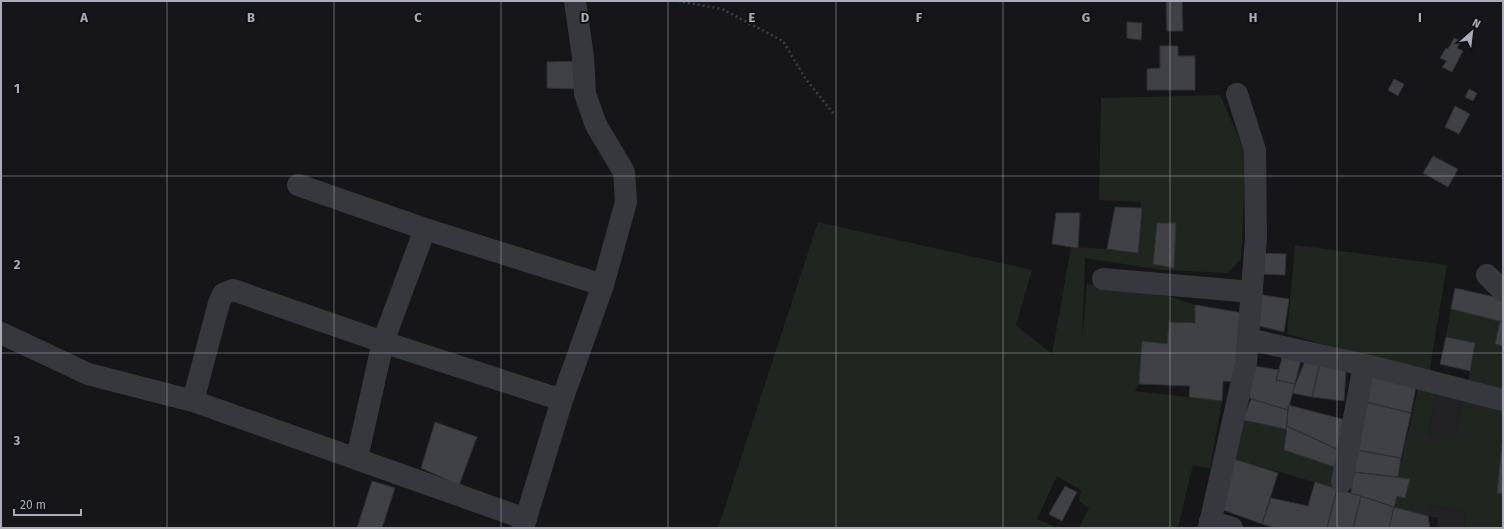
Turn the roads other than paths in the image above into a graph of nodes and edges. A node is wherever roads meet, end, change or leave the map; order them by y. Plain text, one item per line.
1 (575, 1) edge
2 (1237, 94) dead end
3 (298, 185) dead end
4 (425, 229) junction
5 (1487, 275) dead end
6 (1103, 279) dead end
7 (603, 285) junction
8 (1503, 291) edge
9 (1252, 292) junction
10 (1, 332) edge
11 (1248, 339) junction
12 (382, 342) junction
13 (1364, 366) junction
14 (562, 400) junction
15 (1503, 400) edge
16 (192, 401) junction
17 (356, 458) junction
18 (1342, 482) dead end
19 (524, 523) edge
20 (1209, 524) edge
21 (1232, 528) edge

1 - 7 street
2 - 9 street
3 - 4 street
4 - 7 street
4 - 12 street
5 - 8 street
6 - 9 street
7 - 14 street
9 - 11 street
10 - 16 street
11 - 13 street
11 - 20 street
12 - 14 street
12 - 16 street
12 - 17 street
13 - 15 street
13 - 18 street
14 - 19 street
16 - 17 street
17 - 19 street
20 - 21 street

